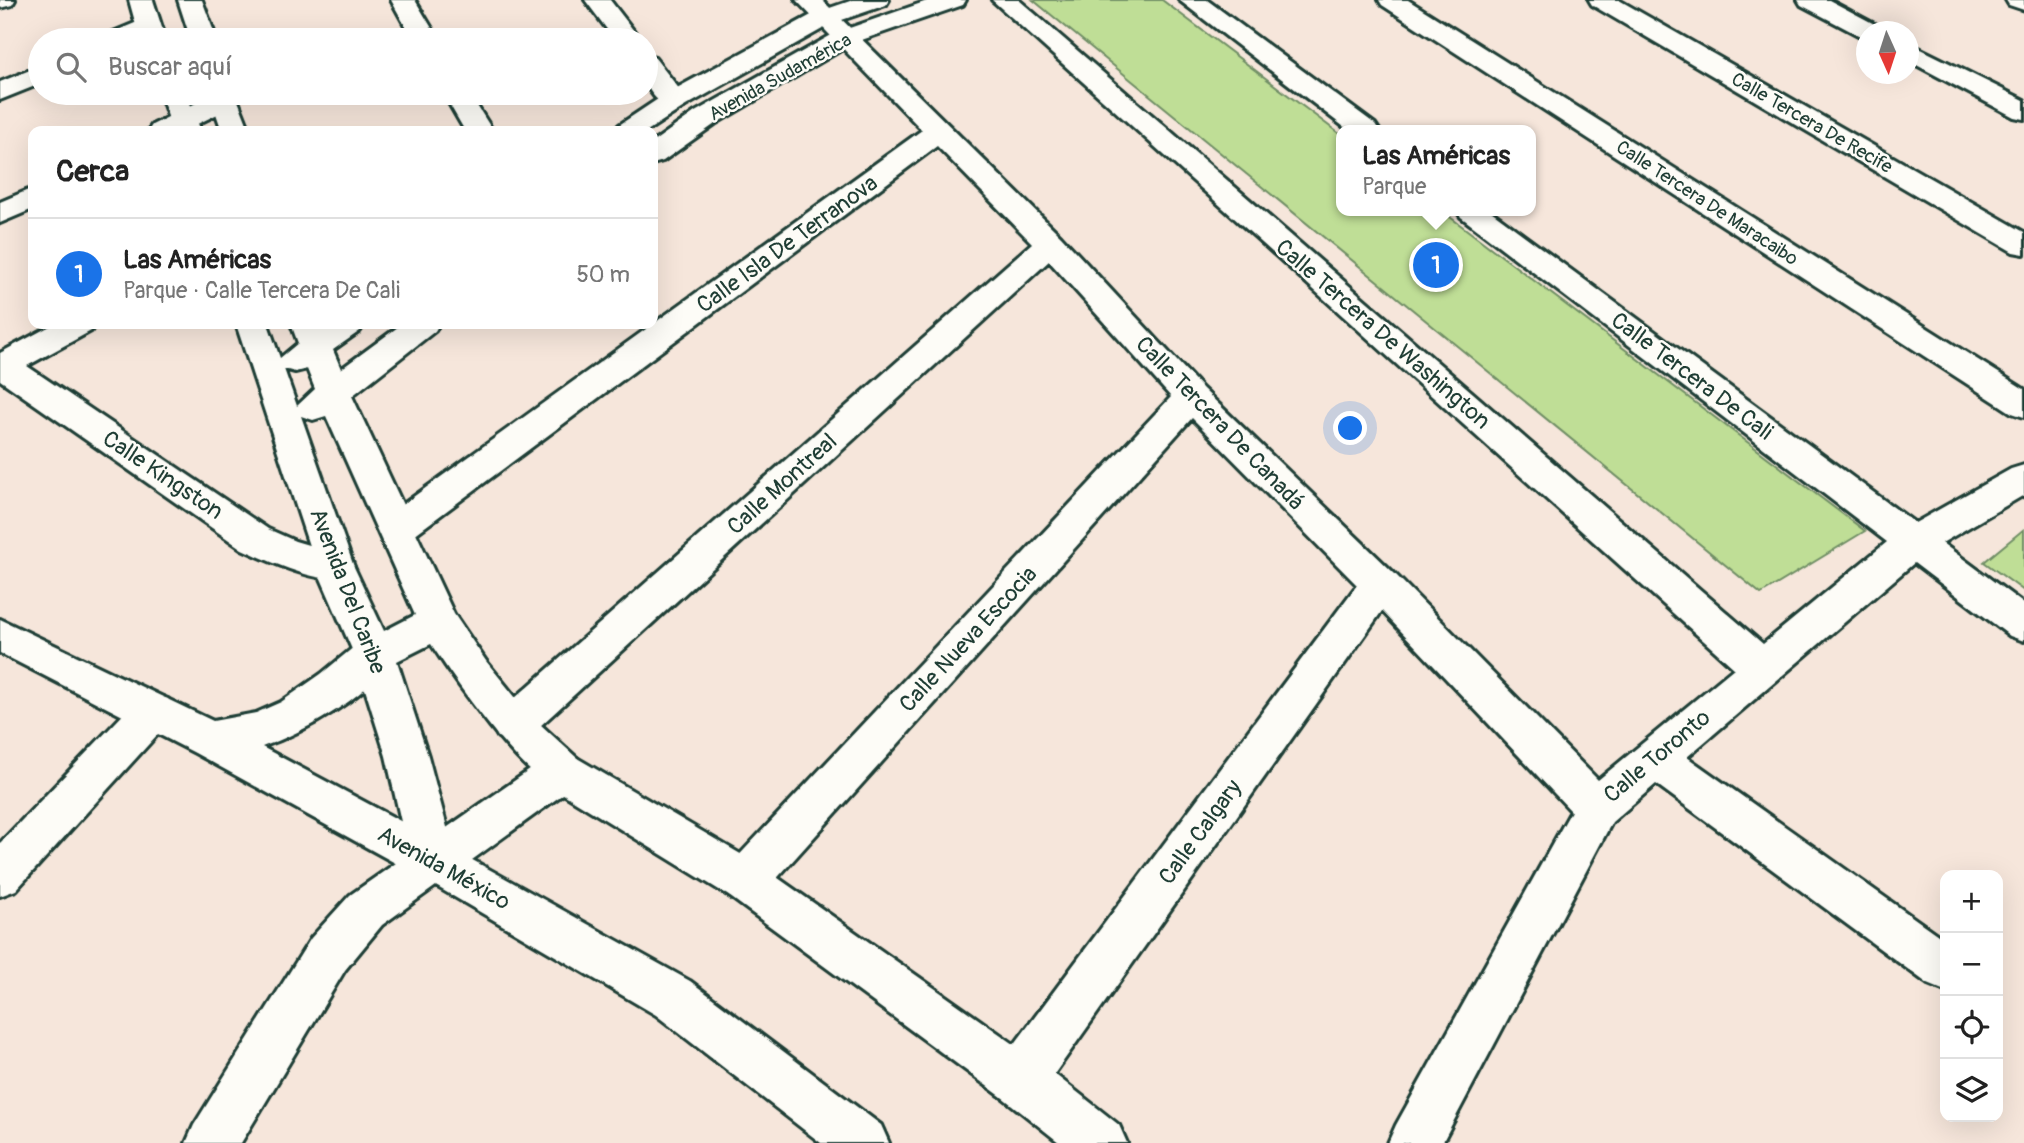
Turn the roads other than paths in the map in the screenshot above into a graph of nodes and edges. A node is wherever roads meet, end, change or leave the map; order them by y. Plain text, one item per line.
1 (141, 0) edge
2 (190, 0) edge
3 (403, 0) edge
4 (597, 0) edge
5 (877, 0) edge
6 (954, 0) edge
7 (1004, 0) edge
8 (1191, 0) edge
9 (1391, 0) edge
10 (1601, 0) edge
11 (1810, 0) edge
12 (2018, 0) edge
13 (2024, 3) edge
14 (825, 19) edge
15 (1856, 24) edge
16 (149, 28) edge
17 (200, 28) edge
18 (419, 28) edge
19 (619, 28) edge
20 (1919, 56) edge
21 (28, 79) edge
22 (658, 80) edge
23 (0, 92) edge
24 (674, 101) junction
25 (174, 105) edge
26 (210, 105) edge
27 (226, 105) edge
28 (463, 105) edge
29 (2024, 111) edge
30 (1358, 125) edge
31 (177, 126) edge
32 (180, 126) edge
33 (234, 126) edge
34 (476, 126) edge
35 (636, 126) edge
36 (938, 132) junction
37 (658, 151) edge
38 (28, 200) edge
39 (0, 214) edge
40 (1479, 216) edge
41 (1050, 243) junction
42 (2024, 245) edge
43 (69, 329) edge
44 (254, 329) edge
45 (332, 329) edge
46 (416, 329) edge
47 (312, 335) edge
48 (1, 365) edge
49 (271, 378) junction
50 (333, 393) junction
51 (1191, 397) junction
52 (2024, 405) edge
53 (289, 426) junction
54 (2024, 478) edge
55 (397, 528) junction
56 (1913, 542) junction
57 (335, 567) junction
58 (1380, 584) junction
59 (438, 622) junction
60 (2024, 625) edge
61 (0, 635) edge
62 (374, 654) junction
63 (1762, 668) junction
64 (153, 711) junction
65 (513, 724) junction
66 (210, 740) junction
67 (1654, 758) junction
68 (562, 771) junction
69 (1596, 808) junction
70 (433, 861) junction
71 (0, 875) edge
72 (745, 881) junction
73 (1940, 964) edge
74 (1020, 1079) junction
75 (212, 1143) edge
76 (863, 1143) edge
77 (1101, 1143) edge
78 (1414, 1143) edge

1 - 16 street
2 - 17 street
3 - 18 street
4 - 19 street
5 - 14 street, Avenida Sudamérica
6 - 14 street, Avenida Sudamérica
7 - 63 street, Calle Tercera De Washington
8 - 30 street
9 - 52 street, Calle Tercera De Maracaibo
10 - 42 street, Calle Tercera De Recife
11 - 15 street
12 - 13 street
14 - 24 street, Avenida Sudamérica
14 - 36 street, Calle Tercera De Canadá
14 - 37 street, Avenida Sudamérica
20 - 29 street
21 - 23 street
22 - 24 street
24 - 35 street, Avenida Sudamérica
25 - 31 street
26 - 32 street
27 - 33 street
28 - 34 street
36 - 41 street, Calle Tercera De Canadá
36 - 55 street, Calle Isla De Terranova
38 - 39 street
40 - 56 street, Calle Tercera De Cali
41 - 51 street, Calle Tercera De Canadá
41 - 65 street, Calle Montreal
43 - 48 street
44 - 49 street, Avenida Del Caribe
45 - 47 street
46 - 50 street
47 - 49 street
47 - 50 street
48 - 57 street, Calle Kingston
49 - 53 street, Avenida Del Caribe
50 - 53 street
50 - 55 street
51 - 58 street, Calle Tercera De Canadá
51 - 72 street, Calle Nueva Escocia
53 - 57 street, Avenida Del Caribe
54 - 56 street, Calle Toronto
55 - 59 street
56 - 60 street, Calle Tercera De Cali
56 - 63 street, Calle Toronto
57 - 62 street, Avenida Del Caribe
58 - 69 street, Calle Tercera De Canadá
58 - 74 street, Calle Calgary
59 - 62 street
59 - 65 street
61 - 64 street, Avenida México
62 - 66 street
62 - 70 street, Avenida Del Caribe
63 - 67 street, Calle Toronto
64 - 66 street, Avenida México
64 - 71 street
65 - 68 street
66 - 70 street, Avenida México
67 - 69 street, Calle Toronto
67 - 73 street
68 - 70 street
68 - 72 street
69 - 78 street, Calle Toronto
70 - 75 street
70 - 76 street, Avenida México
72 - 74 street
74 - 77 street

